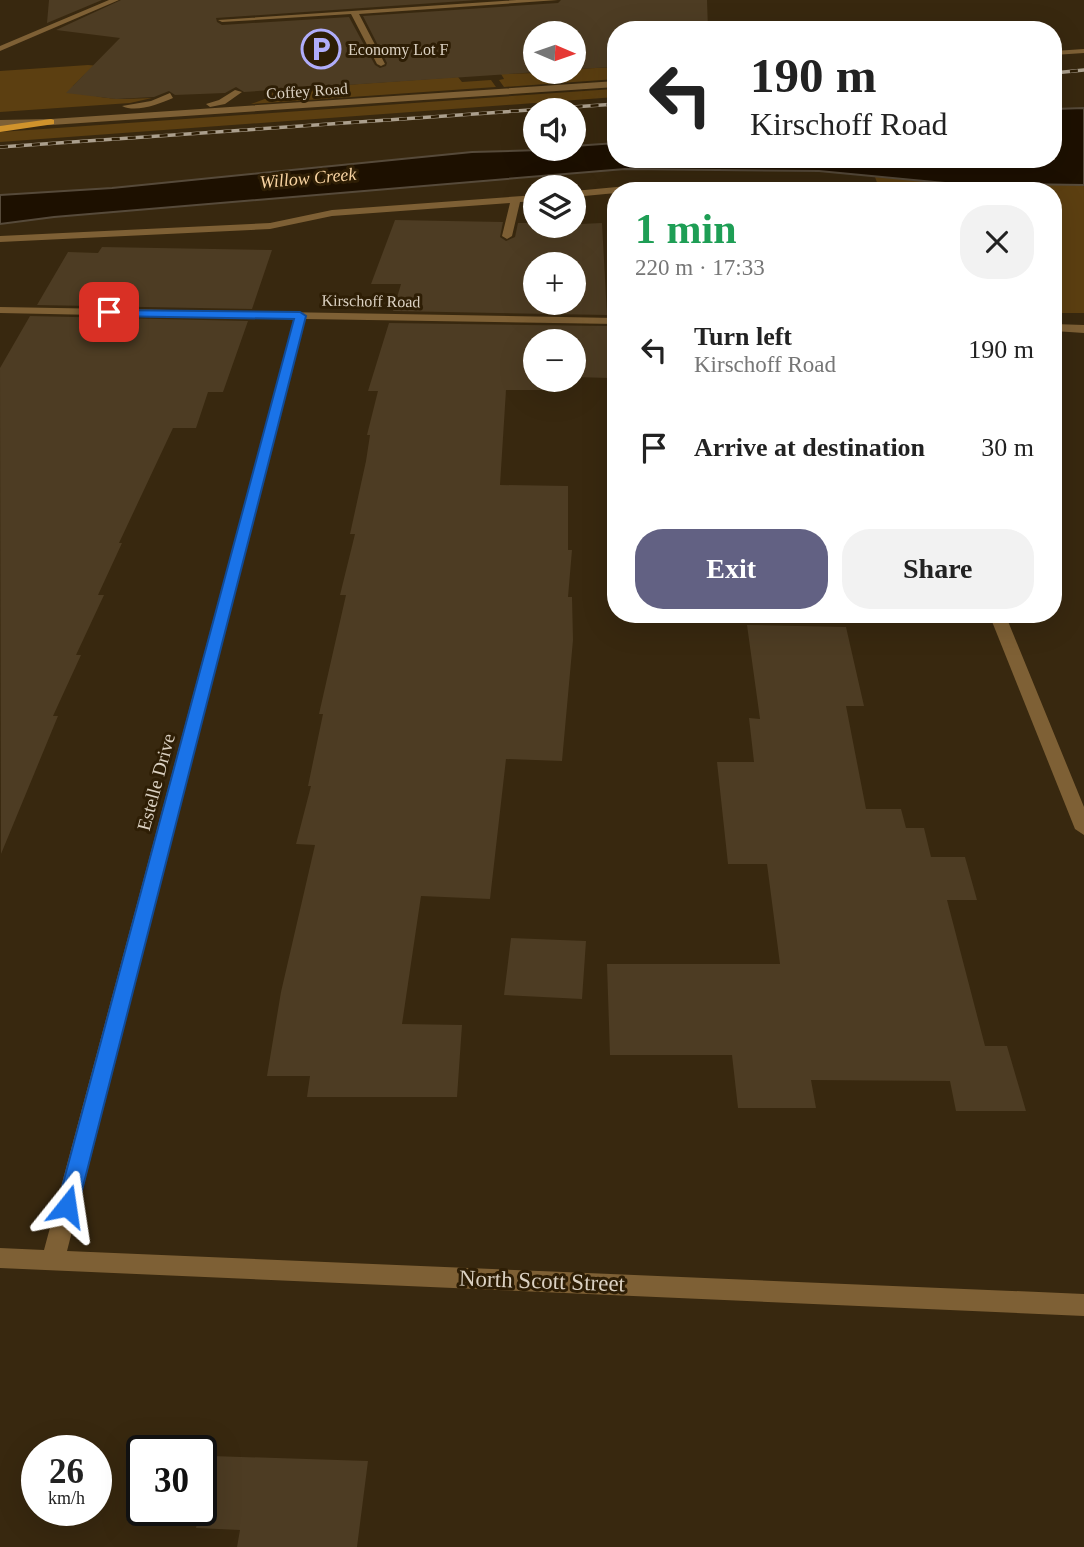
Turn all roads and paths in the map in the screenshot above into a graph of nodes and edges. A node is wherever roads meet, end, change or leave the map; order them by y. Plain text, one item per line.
1 (115, 0) edge
2 (554, 0) edge
3 (354, 12) junction
4 (222, 20) dead end
5 (0, 49) edge
6 (1084, 51) edge
7 (1062, 52) edge
8 (381, 64) dead end
9 (607, 84) edge
10 (238, 92) dead end
11 (170, 96) dead end
12 (89, 111) junction
13 (0, 121) edge
14 (51, 122) junction
15 (0, 129) edge
16 (607, 191) edge
17 (586, 193) edge
18 (516, 199) junction
19 (523, 199) edge
20 (507, 236) dead end
21 (0, 239) edge
22 (0, 310) edge
23 (300, 316) junction
24 (607, 321) edge
25 (1062, 328) edge
26 (1084, 329) edge
27 (1001, 623) edge
28 (1084, 829) edge
29 (0, 1258) edge
30 (53, 1260) junction
31 (1084, 1304) edge

1 - 5 street
2 - 3 street
3 - 4 street
3 - 8 street
6 - 7 street
9 - 14 street, Coffey Road
10 - 12 street
11 - 12 street
12 - 13 street
13 - 14 street, Coffey Road
14 - 15 main road
16 - 17 street
18 - 19 street
18 - 20 street
18 - 21 street
22 - 23 street, Kirschoff Road
23 - 24 street, Kirschoff Road
23 - 30 street, Estelle Drive
25 - 26 street
27 - 28 street
29 - 30 street, North Scott Street
30 - 31 street, North Scott Street

